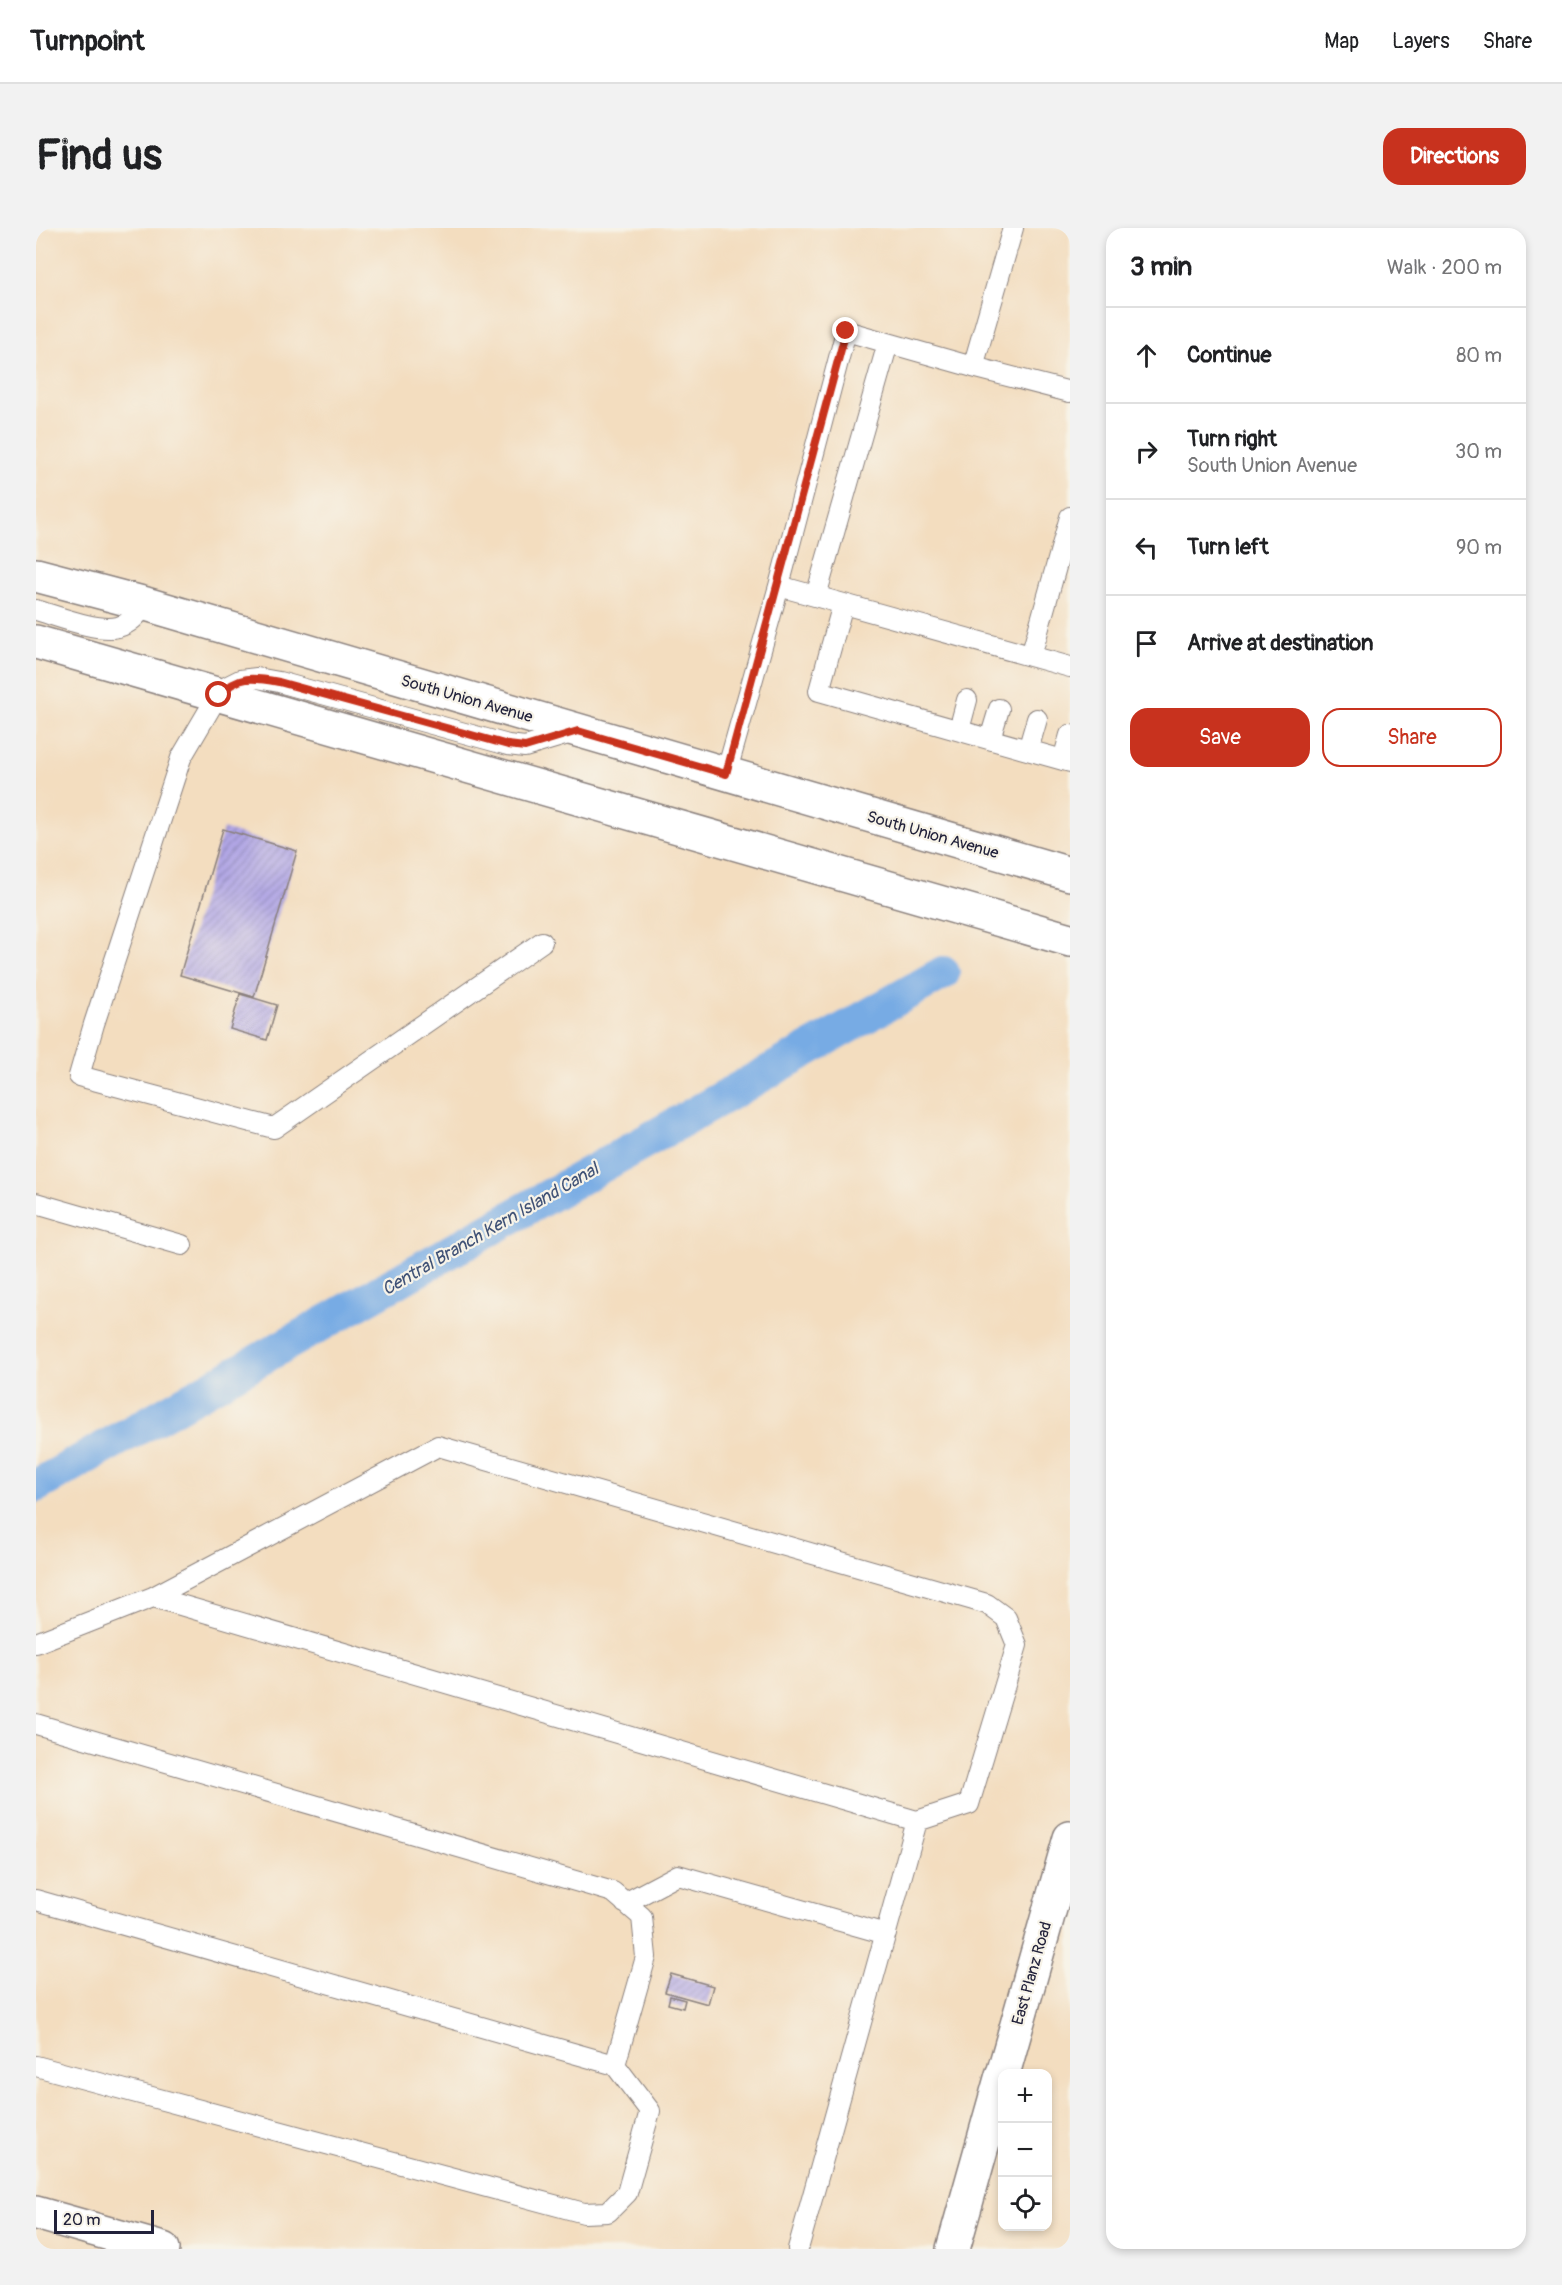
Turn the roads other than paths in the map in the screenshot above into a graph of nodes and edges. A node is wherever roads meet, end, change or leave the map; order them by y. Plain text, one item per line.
1 (1013, 228) edge
2 (888, 343) junction
3 (973, 367) junction
4 (1070, 392) edge
5 (1070, 517) edge
6 (36, 575) edge
7 (779, 586) junction
8 (816, 597) junction
9 (146, 604) junction
10 (843, 604) junction
11 (36, 610) edge
12 (36, 642) edge
13 (1020, 658) junction
14 (1058, 668) edge
15 (219, 695) junction
16 (967, 700) dead end
17 (999, 709) dead end
18 (1037, 719) dead end
19 (959, 730) junction
20 (578, 731) junction
21 (1070, 735) edge
22 (990, 739) junction
23 (1028, 750) junction
24 (1066, 761) edge
25 (726, 774) junction
26 (1070, 873) edge
27 (1070, 940) edge
28 (542, 942) dead end
29 (36, 1203) edge
30 (182, 1245) dead end
31 (153, 1597) junction
32 (36, 1643) edge
33 (36, 1724) edge
34 (917, 1821) junction
35 (1070, 1838) edge
36 (36, 1900) edge
37 (626, 1903) junction
38 (886, 1934) junction
39 (615, 2065) junction
40 (36, 2066) edge
41 (1004, 2069) edge
42 (998, 2092) edge
43 (36, 2212) edge
44 (163, 2249) edge
45 (798, 2249) edge
46 (953, 2249) edge

1 - 3 lane
2 - 3 lane
2 - 7 lane
2 - 8 lane
3 - 4 lane
5 - 13 lane
6 - 9 main road, South Union Avenue
7 - 8 lane
7 - 25 lane
8 - 10 lane
9 - 11 lane
9 - 20 main road, South Union Avenue
10 - 13 lane
10 - 19 lane
12 - 15 main road
13 - 14 lane
15 - 20 lane
15 - 27 main road
15 - 28 lane
16 - 19 lane
17 - 22 lane
18 - 23 lane
19 - 22 lane
20 - 25 main road, South Union Avenue
21 - 24 lane
22 - 23 lane
23 - 24 lane
25 - 26 main road, South Union Avenue
29 - 30 lane
31 - 32 lane
31 - 34 lane
31 - 34 lane
33 - 37 lane
34 - 38 lane
35 - 41 main road, East Planz Road
36 - 39 lane
37 - 38 lane
37 - 39 lane
38 - 45 lane
39 - 40 lane
42 - 46 main road, East Planz Road
43 - 44 main road

